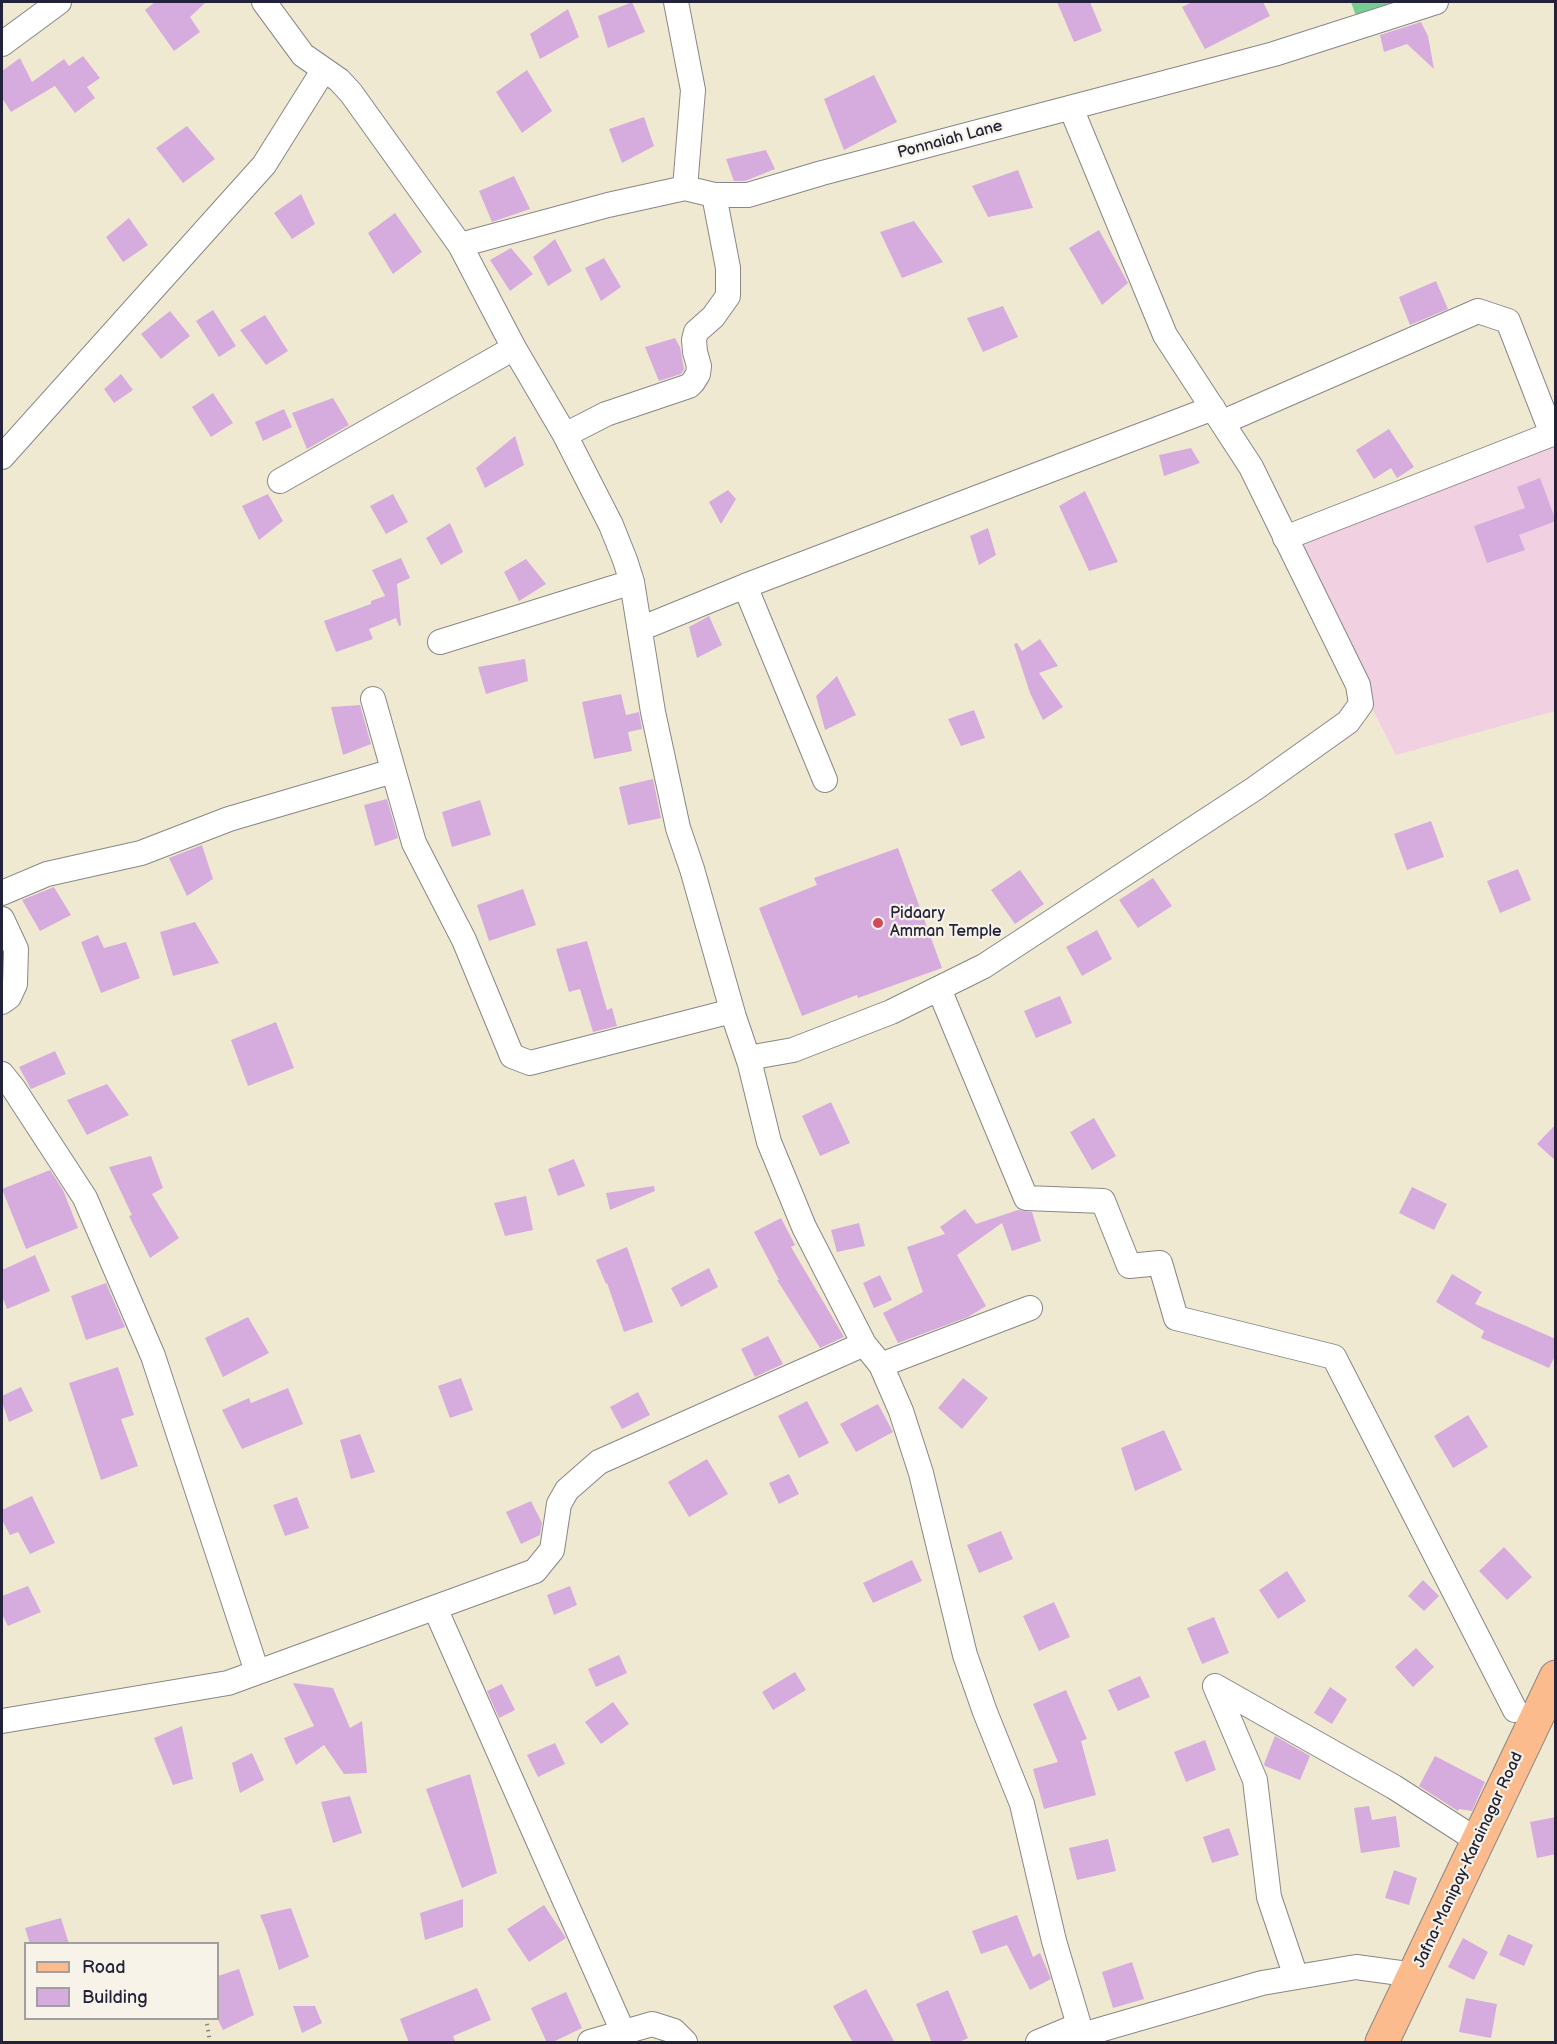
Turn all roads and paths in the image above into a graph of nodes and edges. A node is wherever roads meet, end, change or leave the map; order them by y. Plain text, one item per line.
1 (58, 2) edge
2 (264, 2) edge
3 (676, 2) edge
4 (1436, 2) edge
5 (2, 44) edge
6 (323, 70) junction
7 (1071, 108) junction
8 (685, 188) junction
9 (714, 195) junction
10 (460, 245) junction
11 (514, 348) junction
12 (1218, 415) junction
13 (565, 435) junction
14 (1554, 437) edge
15 (2, 457) edge
16 (280, 481) dead end
17 (1285, 538) junction
18 (632, 582) junction
19 (745, 586) junction
20 (640, 629) junction
21 (440, 642) dead end
22 (373, 699) dead end
23 (393, 771) junction
24 (825, 780) dead end
25 (2, 893) edge
26 (2, 919) edge
27 (939, 988) junction
28 (2, 1002) edge
29 (732, 1011) junction
30 (748, 1058) junction
31 (2, 1074) edge
32 (1030, 1308) dead end
33 (864, 1344) junction
34 (881, 1365) junction
35 (435, 1608) junction
36 (257, 1672) junction
37 (1556, 1677) edge
38 (1515, 1710) dead end
39 (2, 1721) edge
40 (1478, 1841) junction
41 (1415, 1975) junction
42 (1296, 1977) junction
43 (206, 2020) edge
44 (623, 2032) junction
45 (1082, 2034) edge
46 (210, 2043) edge
47 (590, 2043) edge
48 (685, 2043) edge
49 (1038, 2043) edge
50 (1382, 2043) edge

1 - 5 street
2 - 6 street
3 - 8 street
4 - 7 street, Ponnaiah Lane
6 - 10 street
6 - 15 street
7 - 9 street, Ponnaiah Lane
7 - 12 street
8 - 9 street, Ponnaiah Lane
8 - 10 street, Ponnaiah Lane
9 - 13 street
10 - 11 street
11 - 13 street
11 - 16 street
12 - 14 street
12 - 17 street
12 - 19 street
13 - 18 street
14 - 17 street
17 - 27 street
18 - 20 street
18 - 21 street
19 - 20 street
19 - 24 street
20 - 29 street
22 - 23 street
23 - 25 street
23 - 29 street
26 - 28 street
27 - 30 street
27 - 38 street
29 - 30 street
30 - 33 street
31 - 36 street
32 - 34 street
33 - 34 street
33 - 35 street
34 - 45 street
35 - 36 street
35 - 44 street
36 - 39 street
37 - 40 main road, Jafna-Manipay-Karainagar Road
40 - 41 main road, Jafna-Manipay-Karainagar Road
40 - 42 street
41 - 42 street
41 - 50 main road, Jafna-Manipay-Karainagar Road
42 - 45 street
43 - 46 path
44 - 47 street
44 - 48 street
45 - 49 street

